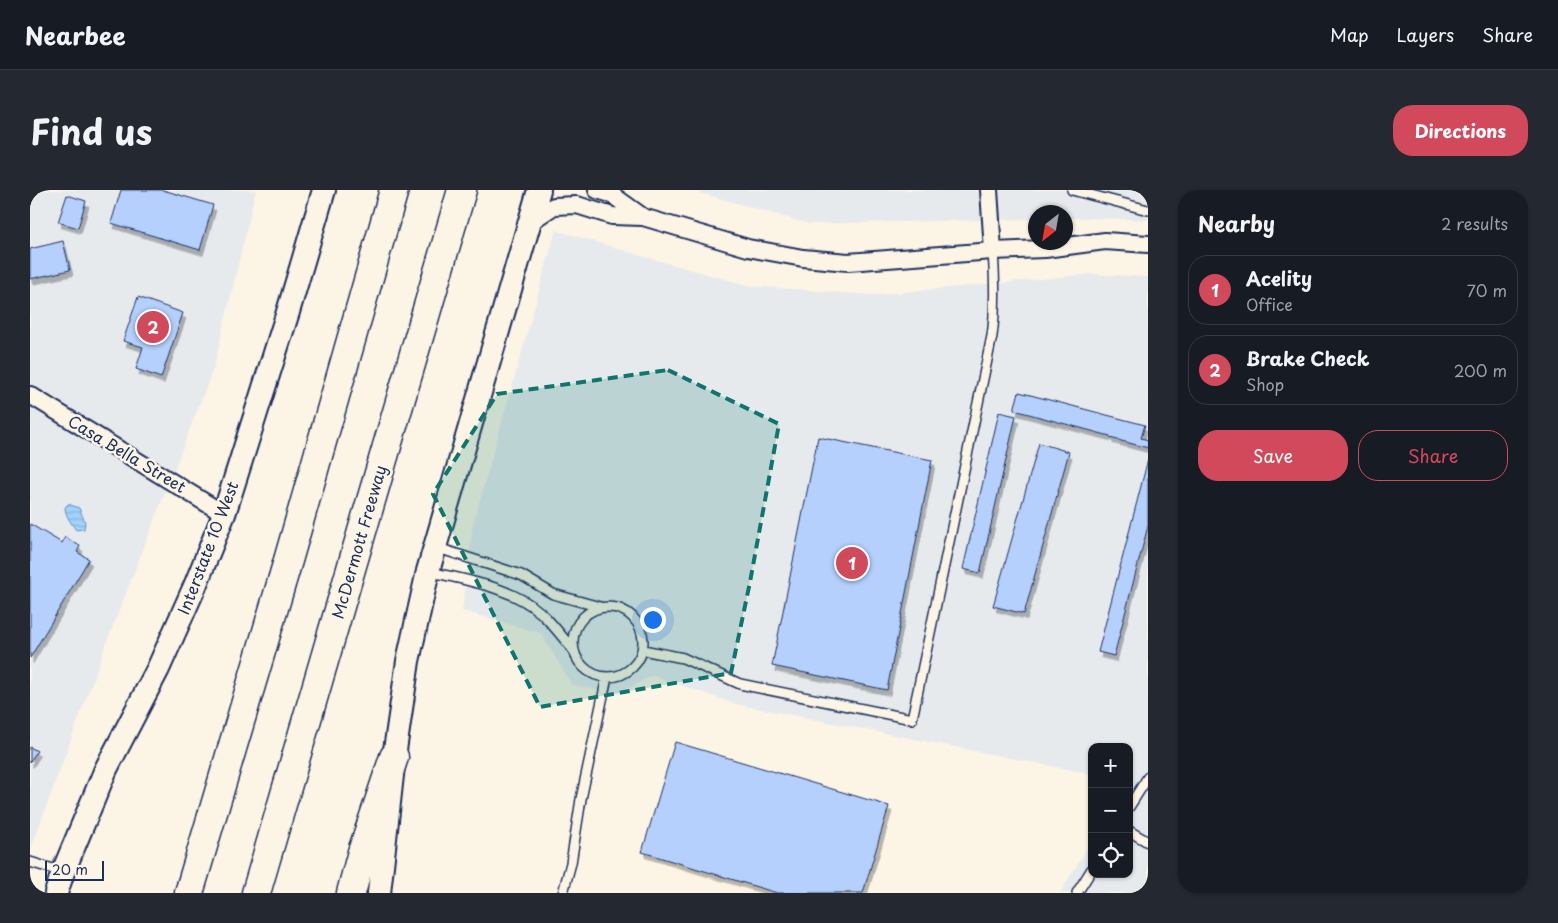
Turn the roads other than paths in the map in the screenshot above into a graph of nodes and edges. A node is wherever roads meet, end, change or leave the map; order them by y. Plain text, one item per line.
1 (324, 190) edge
2 (394, 190) edge
3 (462, 190) edge
4 (539, 190) edge
5 (597, 190) edge
6 (988, 190) edge
7 (1072, 190) edge
8 (1148, 210) edge
9 (643, 217) junction
10 (530, 222) junction
11 (1148, 244) edge
12 (994, 251) junction
13 (30, 395) edge
14 (224, 514) junction
15 (434, 547) junction
16 (428, 571) junction
17 (600, 607) junction
18 (643, 650) junction
19 (574, 652) junction
20 (607, 677) junction
21 (394, 757) junction
22 (1148, 777) edge
23 (1133, 801) edge
24 (1132, 833) edge
25 (1148, 842) edge
26 (30, 862) edge
27 (1088, 875) edge
28 (59, 883) edge
29 (189, 893) edge
30 (256, 893) edge
31 (351, 893) edge
32 (379, 893) edge
33 (564, 893) edge
34 (1077, 893) edge

1 - 14 main road, Interstate 10 West
2 - 29 highway
3 - 30 highway, McDermott Freeway
4 - 10 main road
5 - 9 street
6 - 12 street
7 - 8 lane
9 - 10 street
9 - 12 street
10 - 15 main road
11 - 12 street
12 - 18 lane
13 - 14 street, Casa Bella Street
14 - 28 main road, Interstate 10 West
15 - 16 main road
15 - 17 lane
16 - 19 lane
16 - 21 main road
17 - 18 lane
17 - 19 lane
18 - 20 lane
19 - 20 lane
20 - 33 lane
21 - 31 highway
21 - 32 main road
22 - 23 lane
24 - 25 lane
26 - 28 lane
27 - 34 lane

